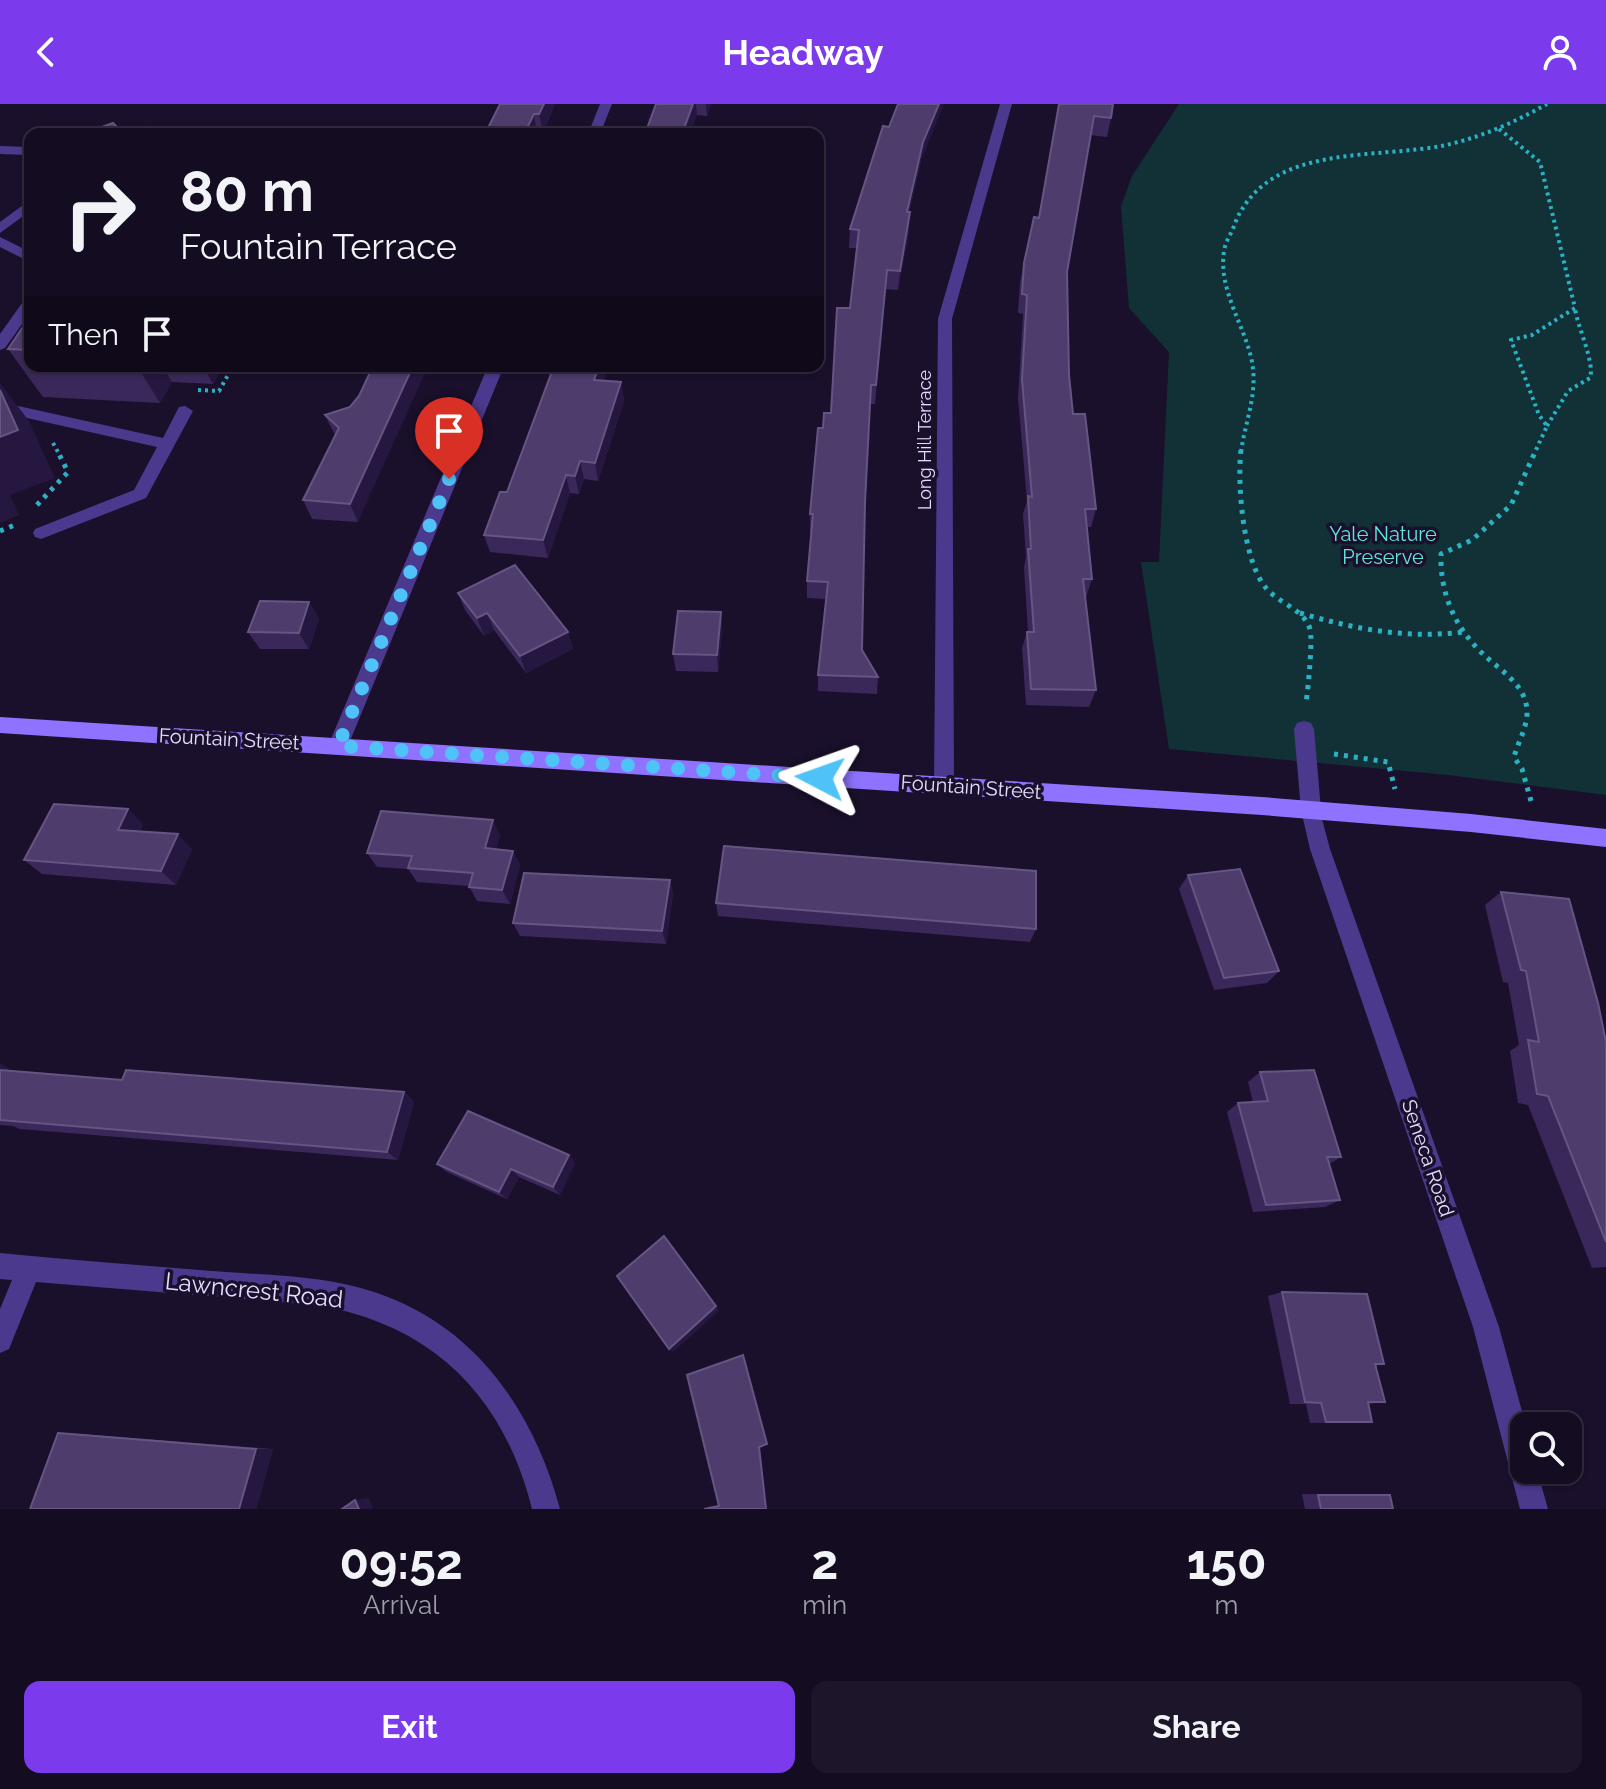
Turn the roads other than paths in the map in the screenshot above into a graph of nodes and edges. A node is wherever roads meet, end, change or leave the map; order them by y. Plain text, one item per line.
1 (606, 104) edge
2 (1006, 104) edge
3 (596, 128) edge
4 (0, 150) edge
5 (24, 151) edge
6 (24, 209) edge
7 (0, 229) edge
8 (0, 241) edge
9 (24, 255) edge
10 (24, 311) edge
11 (0, 345) edge
12 (494, 372) edge
13 (0, 407) edge
14 (185, 411) dead end
15 (166, 444) junction
16 (41, 533) dead end
17 (0, 725) edge
18 (1304, 729) road end
19 (338, 746) junction
20 (944, 785) junction
21 (1311, 810) junction
22 (1606, 838) edge
23 (0, 1266) edge
24 (29, 1269) junction
25 (0, 1340) edge
26 (546, 1509) edge
27 (1534, 1509) edge

1 - 3 street
2 - 20 street, Long Hill Terrace
4 - 5 street
6 - 7 street
8 - 9 street
10 - 11 street
12 - 19 street
13 - 15 street
14 - 15 street
15 - 16 street
17 - 19 main road, Fountain Street
18 - 21 street, Seneca Road
19 - 20 main road, Fountain Street
20 - 21 main road, Fountain Street
21 - 22 main road, Fountain Street
21 - 27 street, Seneca Road
23 - 24 street, Lawncrest Road
24 - 25 street
24 - 26 street, Lawncrest Road

